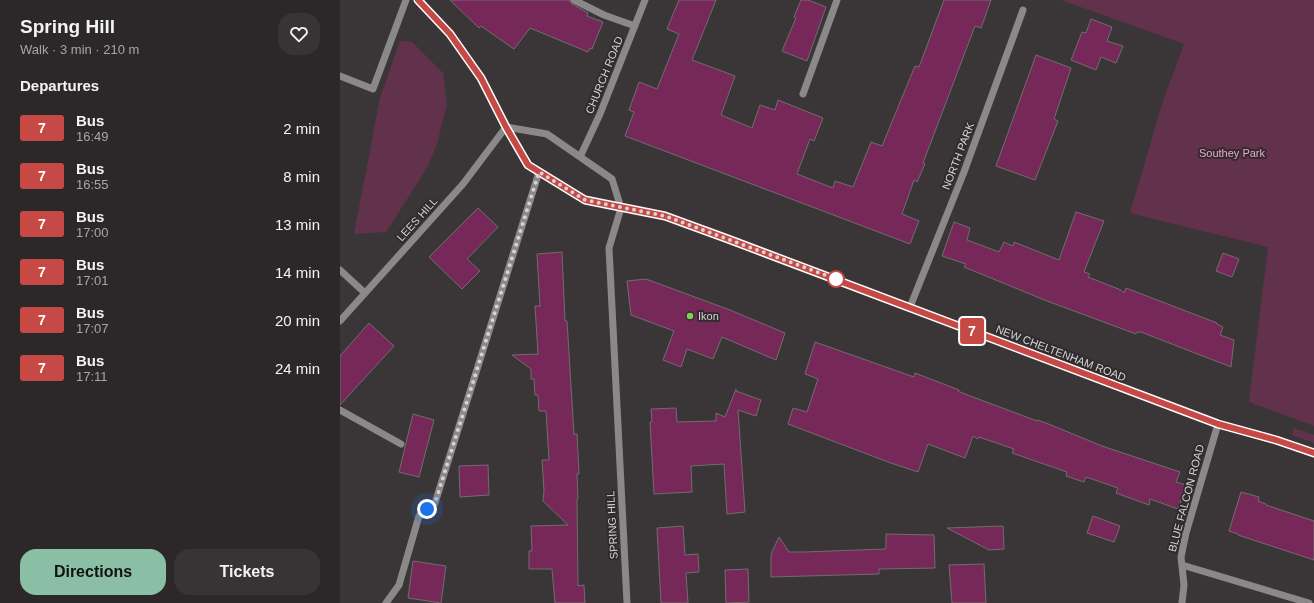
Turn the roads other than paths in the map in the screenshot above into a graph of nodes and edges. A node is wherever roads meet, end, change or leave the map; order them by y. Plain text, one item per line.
1 (406, 0) edge
2 (418, 0) edge
3 (574, 0) edge
4 (645, 0) edge
5 (837, 0) edge
6 (1023, 10) dead end
7 (635, 26) junction
8 (340, 76) edge
9 (803, 94) dead end
10 (506, 127) junction
11 (580, 157) junction
12 (539, 172) junction
13 (621, 208) junction
14 (340, 270) edge
15 (365, 294) junction
16 (910, 307) junction
17 (340, 321) edge
18 (340, 410) edge
19 (1218, 424) junction
20 (401, 444) dead end
21 (1314, 453) edge
22 (1182, 565) junction
23 (386, 603) edge
24 (627, 603) edge
25 (1182, 603) edge
26 (1309, 603) edge

1 - 8 street
2 - 10 street, NEW CHELTENHAM ROAD
3 - 7 street
4 - 7 street, CHURCH ROAD
5 - 9 street
6 - 16 street, NORTH PARK
7 - 11 street, CHURCH ROAD
10 - 11 street
10 - 12 street, NEW CHELTENHAM ROAD
10 - 15 street, LEES HILL
11 - 13 street
12 - 13 street, NEW CHELTENHAM ROAD
12 - 23 street
13 - 16 street, NEW CHELTENHAM ROAD
13 - 24 street, SPRING HILL
14 - 15 street
15 - 17 street, LEES HILL
16 - 19 street, NEW CHELTENHAM ROAD
18 - 20 street
19 - 21 street, NEW CHELTENHAM ROAD
19 - 22 street, BLUE FALCON ROAD
22 - 25 street, BLUE FALCON ROAD
22 - 26 street

